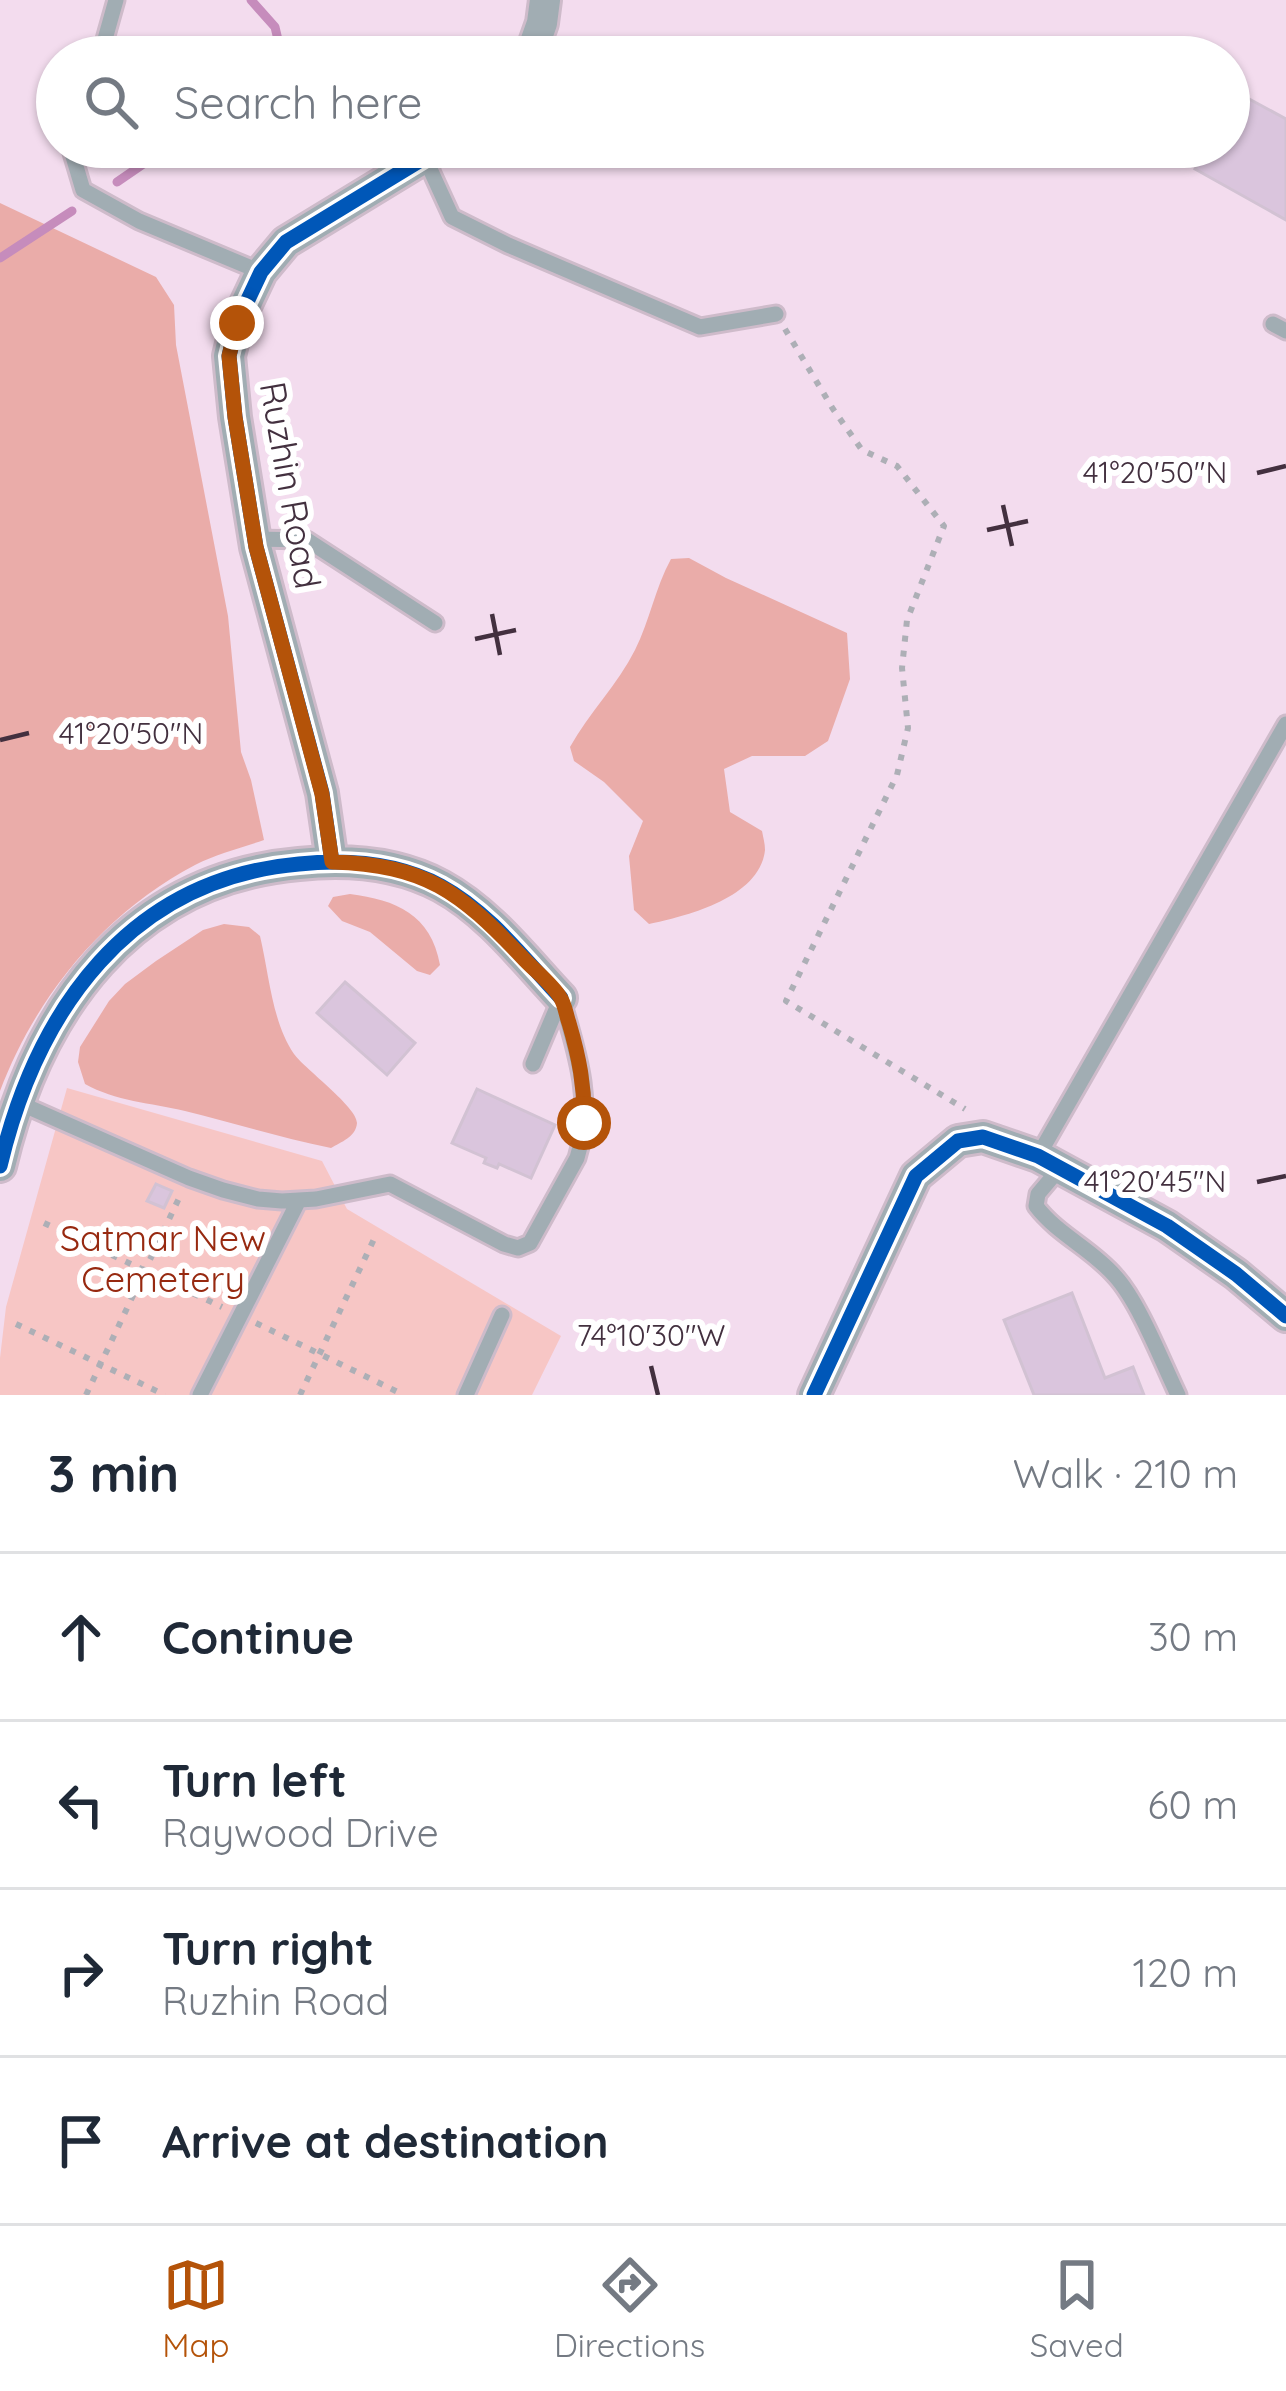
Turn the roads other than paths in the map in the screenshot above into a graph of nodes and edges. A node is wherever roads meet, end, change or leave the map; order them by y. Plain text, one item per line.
1 (116, 0) edge
2 (544, 0) edge
3 (106, 36) edge
4 (537, 36) edge
5 (76, 168) edge
6 (408, 168) edge
7 (438, 168) edge
8 (261, 272) junction
9 (776, 314) road end
10 (255, 539) junction
11 (435, 623) dead end
12 (1286, 724) edge
13 (332, 862) junction
14 (561, 998) junction
15 (533, 1064) dead end
16 (16, 1102) junction
17 (1049, 1162) junction
18 (0, 1166) edge
19 (299, 1200) junction
20 (502, 1315) dead end
21 (1286, 1316) edge
22 (200, 1395) edge
23 (466, 1395) edge
24 (814, 1395) edge
25 (1178, 1395) edge

1 - 3 lane
2 - 4 street
5 - 8 lane
6 - 8 street, Ruzhin Road
7 - 9 lane
8 - 10 street, Ruzhin Road
10 - 11 lane
10 - 13 street, Ruzhin Road
12 - 17 lane
13 - 14 street
13 - 16 street
14 - 15 lane
14 - 19 lane
16 - 18 street
16 - 19 lane
17 - 21 street
17 - 24 street
17 - 25 lane
19 - 22 lane
20 - 23 lane

